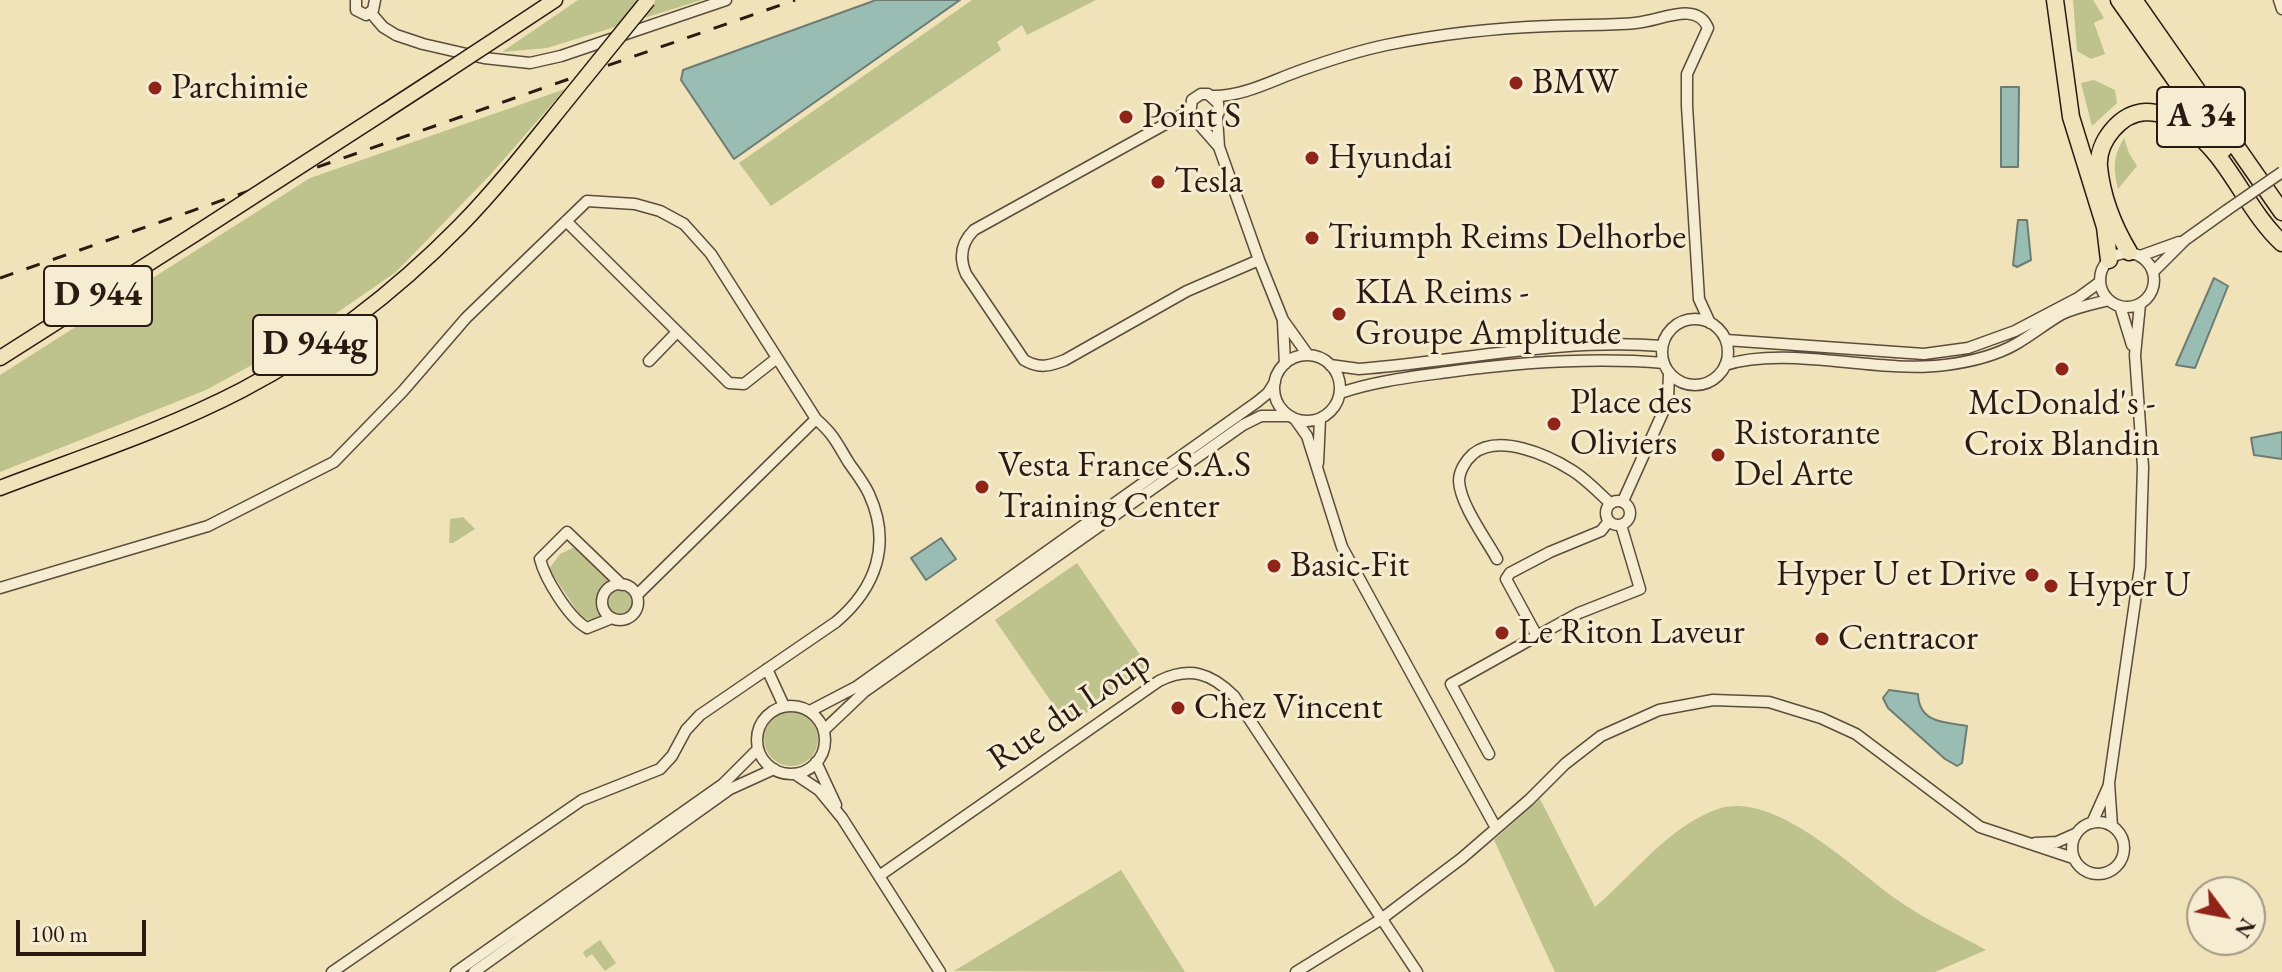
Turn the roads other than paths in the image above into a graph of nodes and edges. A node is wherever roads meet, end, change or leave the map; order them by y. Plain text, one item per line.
1 (356, 0) edge
2 (375, 0) edge
3 (555, 0) edge
4 (648, 0) edge
5 (726, 0) edge
6 (2055, 0) edge
7 (2119, 0) edge
8 (2134, 0) edge
9 (2279, 0) edge
10 (2282, 9) edge
11 (371, 13) junction
12 (1212, 96) junction
13 (1189, 111) junction
14 (1217, 117) junction
15 (1200, 123) junction
16 (1219, 147) junction
17 (2239, 151) junction
18 (2282, 172) edge
19 (2282, 198) edge
20 (2282, 212) edge
21 (566, 221) junction
22 (2282, 233) edge
23 (2185, 240) junction
24 (2282, 243) edge
25 (2135, 254) junction
26 (1259, 260) junction
27 (2109, 260) junction
28 (2153, 272) junction
29 (2100, 282) junction
30 (2114, 303) junction
31 (2140, 304) junction
32 (1283, 320) junction
33 (1710, 323) junction
34 (677, 332) junction
35 (1726, 340) junction
36 (1662, 346) junction
37 (1308, 355) junction
38 (2135, 355) junction
39 (0, 358) edge
40 (777, 358) junction
41 (649, 361) dead end
42 (1285, 364) junction
43 (1330, 365) junction
44 (1725, 365) junction
45 (1667, 368) junction
46 (1275, 382) junction
47 (1689, 385) junction
48 (1340, 393) junction
49 (1668, 401) junction
50 (1292, 418) junction
51 (816, 419) junction
52 (1320, 419) junction
53 (1317, 469) junction
54 (0, 488) edge
55 (1623, 501) junction
56 (1610, 503) junction
57 (1609, 521) junction
58 (1621, 525) junction
59 (1497, 559) dead end
60 (622, 585) junction
61 (0, 588) edge
62 (637, 595) junction
63 (612, 618) junction
64 (1537, 636) junction
65 (767, 669) junction
66 (784, 706) junction
67 (810, 711) junction
68 (824, 730) junction
69 (758, 749) junction
70 (1489, 754) dead end
71 (816, 762) junction
72 (774, 769) junction
73 (795, 774) junction
74 (2109, 783) junction
75 (842, 818) junction
76 (2092, 823) junction
77 (2112, 826) junction
78 (1496, 828) junction
79 (2075, 834) junction
80 (2025, 844) junction
81 (2073, 858) junction
82 (879, 876) junction
83 (1380, 920) junction
84 (332, 972) edge
85 (456, 972) edge
86 (474, 972) edge
87 (940, 972) edge
88 (1296, 972) edge
89 (1417, 972) edge

1 - 11 street
2 - 11 street
3 - 39 main road, D 944, bridge
4 - 54 main road, D 944g, bridge
5 - 11 street
6 - 27 highway
7 - 22 highway, A 34
8 - 17 highway, A 34
9 - 10 street
12 - 13 street
12 - 14 street
12 - 33 street
13 - 15 street
13 - 26 street
14 - 15 street
14 - 16 street
15 - 16 street
16 - 26 street
17 - 19 highway
17 - 20 highway, A 34
18 - 23 street, bridge
21 - 34 street
21 - 40 street
21 - 61 street
23 - 25 street
23 - 28 street
24 - 25 highway
25 - 27 street
25 - 28 street
26 - 32 street
27 - 29 street
28 - 31 street
29 - 30 street
29 - 35 street
30 - 31 street
30 - 38 street
30 - 44 street
31 - 38 street
32 - 37 street
32 - 42 street
33 - 35 street
33 - 36 street
34 - 40 street
34 - 41 street
35 - 44 street
36 - 43 street
36 - 45 street
37 - 42 street
37 - 43 street
38 - 74 street
40 - 51 street
42 - 46 street
43 - 48 street
44 - 47 street
45 - 47 street
45 - 48 street
45 - 49 street
46 - 50 street
46 - 67 street
47 - 49 street
48 - 52 street
49 - 55 street
50 - 52 street
50 - 53 street
50 - 68 street
51 - 62 street
51 - 65 street
52 - 53 street
53 - 78 street
55 - 56 street
55 - 58 street
56 - 57 street
56 - 59 street
57 - 58 street
57 - 64 street
58 - 64 street
60 - 62 street
60 - 63 street
60 - 63 street
62 - 63 street
64 - 70 street
65 - 66 street
65 - 84 street
66 - 67 street
66 - 69 street
67 - 68 street
68 - 71 street
69 - 72 street
69 - 85 street
71 - 73 street
71 - 75 street
72 - 73 street
72 - 86 street
73 - 75 street
74 - 76 street
74 - 77 street
75 - 82 street
76 - 77 street
76 - 79 street
77 - 81 street
78 - 80 street
78 - 83 street
79 - 80 street
79 - 81 street
80 - 81 street
82 - 83 street, Rue du Loup
82 - 87 street
83 - 88 street
83 - 89 street, Rue du Loup

